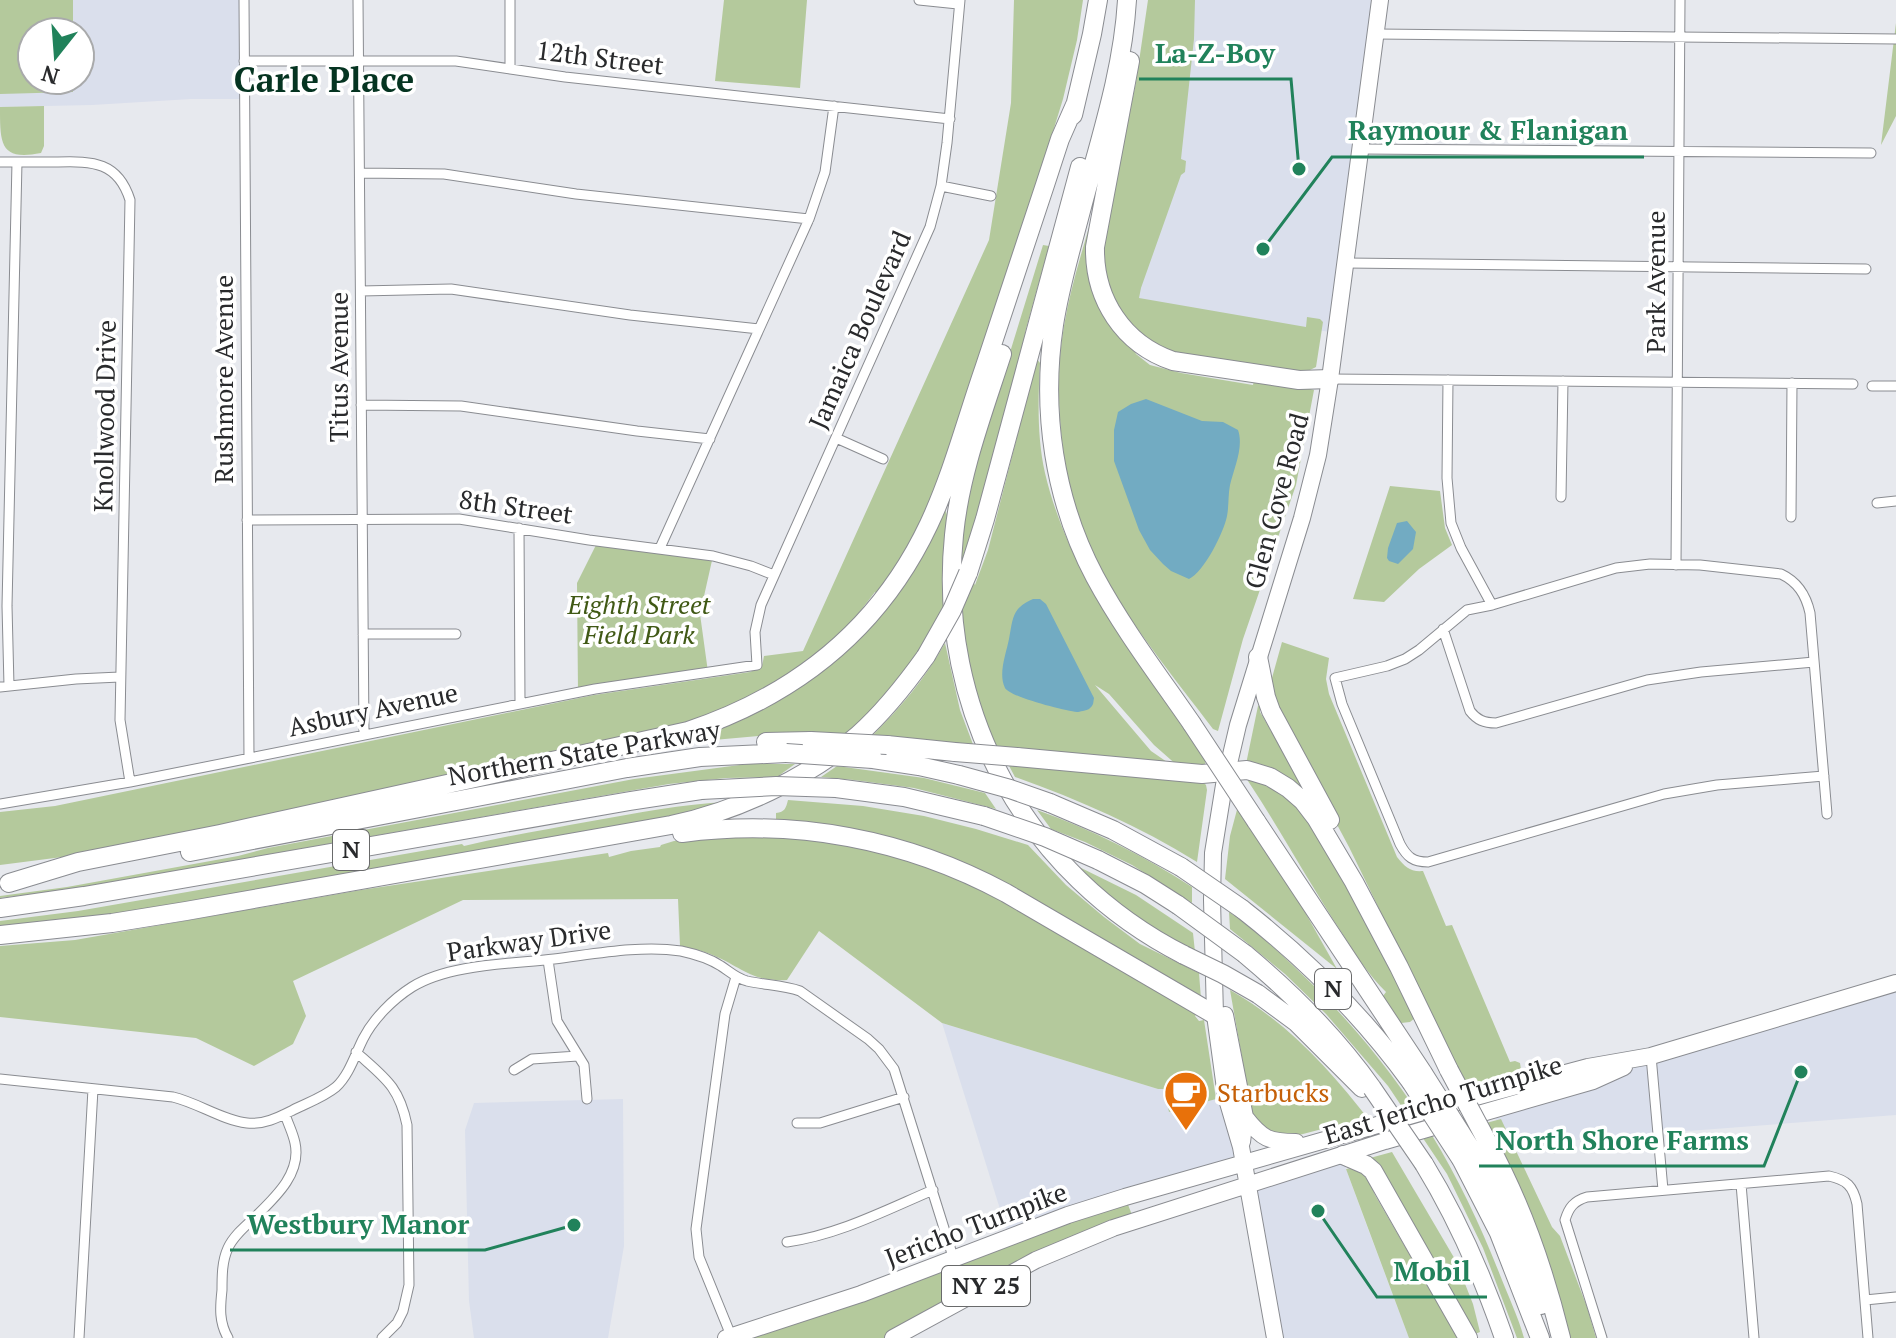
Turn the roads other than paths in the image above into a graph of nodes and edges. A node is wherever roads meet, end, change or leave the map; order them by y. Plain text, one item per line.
1 (244, 0) edge
2 (358, 0) edge
3 (510, 0) edge
4 (919, 0) edge
5 (1098, 0) edge
6 (1121, 0) edge
7 (1127, 0) edge
8 (1138, 0) edge
9 (1380, 0) edge
10 (1680, 0) edge
11 (959, 2) edge
12 (1376, 34) junction
13 (1680, 36) junction
14 (1896, 39) edge
15 (244, 61) junction
16 (359, 61) junction
17 (510, 69) junction
18 (1075, 105) junction
19 (834, 106) junction
20 (950, 119) junction
21 (1361, 149) junction
22 (1679, 151) junction
23 (1871, 153) dead end
24 (0, 162) edge
25 (17, 162) junction
26 (360, 173) junction
27 (941, 186) junction
28 (991, 196) dead end
29 (809, 219) junction
30 (1346, 263) junction
31 (1678, 265) junction
32 (1866, 269) dead end
33 (361, 291) junction
34 (759, 329) junction
35 (1330, 379) junction
36 (1448, 380) junction
37 (1563, 381) junction
38 (1678, 382) junction
39 (1792, 383) junction
40 (1853, 384) dead end
41 (1872, 386) dead end
42 (1896, 386) edge
43 (361, 405) junction
44 (836, 438) junction
45 (710, 439) junction
46 (883, 459) dead end
47 (1561, 497) dead end
48 (1896, 501) edge
49 (1877, 503) dead end
50 (1791, 517) dead end
51 (362, 519) junction
52 (247, 520) junction
53 (519, 528) junction
54 (660, 548) junction
55 (1676, 565) junction
56 (774, 575) junction
57 (1492, 605) junction
58 (1443, 629) junction
59 (363, 634) junction
60 (456, 634) dead end
61 (1258, 657) junction
62 (1814, 662) junction
63 (757, 665) joint
64 (120, 677) junction
65 (4, 687) edge
66 (520, 703) junction
67 (364, 734) junction
68 (700, 757) junction
69 (249, 758) junction
70 (1227, 772) junction
71 (1824, 776) junction
72 (130, 782) junction
73 (0, 804) edge
74 (1827, 814) dead end
75 (493, 856) junction
76 (1354, 882) junction
77 (4, 884) edge
78 (0, 908) edge
79 (0, 935) edge
80 (548, 960) junction
81 (1215, 962) junction
82 (736, 977) junction
83 (1896, 983) edge
84 (1215, 1015) junction
85 (356, 1052) junction
86 (578, 1056) junction
87 (1651, 1056) junction
88 (514, 1070) dead end
89 (1417, 1077) junction
90 (0, 1079) edge
91 (93, 1089) junction
92 (1368, 1090) junction
93 (904, 1097) junction
94 (587, 1099) dead end
95 (285, 1114) junction
96 (1245, 1117) junction
97 (797, 1123) dead end
98 (1317, 1142) junction
99 (1474, 1151) junction
100 (1242, 1155) junction
101 (1343, 1155) junction
102 (1741, 1184) junction
103 (1247, 1185) junction
104 (933, 1190) junction
105 (1663, 1190) junction
106 (787, 1242) dead end
107 (954, 1260) junction
108 (1896, 1297) edge
109 (1865, 1300) junction
110 (79, 1338) edge
111 (228, 1338) edge
112 (383, 1338) edge
113 (729, 1338) edge
114 (893, 1338) edge
115 (1275, 1338) edge
116 (1468, 1338) edge
117 (1504, 1338) edge
118 (1540, 1338) edge
119 (1551, 1338) edge
120 (1561, 1338) edge
121 (1602, 1338) edge
122 (1754, 1338) edge
123 (1868, 1338) edge

1 - 15 street, Rushmore Avenue
2 - 16 street, Titus Avenue
3 - 17 street
4 - 11 street
5 - 18 highway
6 - 75 highway, bridge
7 - 89 highway, bridge
8 - 35 highway
9 - 12 main road, Glen Cove Road
10 - 13 street, Park Avenue
11 - 20 street, Jamaica Boulevard
12 - 13 street
12 - 21 main road, Glen Cove Road
13 - 14 street
13 - 22 street, Park Avenue
15 - 16 street, 12th Street
15 - 52 street, Rushmore Avenue
16 - 17 street, 12th Street
16 - 26 street, Titus Avenue
17 - 19 street, 12th Street
18 - 77 highway
18 - 92 highway, bridge
19 - 20 street, 12th Street
19 - 29 street
20 - 27 street, Jamaica Boulevard
21 - 22 street
21 - 30 main road, Glen Cove Road
22 - 23 street
22 - 31 street, Park Avenue
24 - 25 street, Knollwood Drive
25 - 64 street, Knollwood Drive
25 - 65 street
26 - 29 street
26 - 33 street, Titus Avenue
27 - 28 street
27 - 44 street, Jamaica Boulevard
29 - 34 street
30 - 31 street
30 - 35 main road, Glen Cove Road
31 - 32 street
31 - 38 street, Park Avenue
33 - 34 street
33 - 43 street, Titus Avenue
34 - 45 street
35 - 36 street
35 - 61 main road, Glen Cove Road
36 - 37 street
36 - 57 street
37 - 38 street
37 - 47 street
38 - 39 street
38 - 55 street, Park Avenue
39 - 40 street
39 - 50 street
41 - 42 street
43 - 45 street
43 - 51 street, Titus Avenue
44 - 46 street
44 - 56 street, Jamaica Boulevard
45 - 54 street
48 - 49 street
51 - 52 street, 8th Street
51 - 53 street, 8th Street
51 - 59 street, Titus Avenue
52 - 69 street, Rushmore Avenue
53 - 54 street, 8th Street
53 - 66 street
54 - 56 street, 8th Street
55 - 57 street
55 - 62 street
56 - 63 street, Jamaica Boulevard
57 - 58 street
58 - 62 street
58 - 71 street
59 - 60 street
59 - 67 street, Titus Avenue
61 - 70 main road, Glen Cove Road
61 - 76 highway
62 - 71 street
63 - 66 street, Asbury Avenue
64 - 65 street
64 - 72 street, Knollwood Drive
66 - 67 street, Asbury Avenue
67 - 69 street, Asbury Avenue
68 - 70 highway, bridge
68 - 77 highway, Northern State Parkway / N
68 - 89 highway, Northern State Parkway / N, bridge
69 - 72 street, Asbury Avenue
70 - 76 highway
70 - 81 main road, Glen Cove Road
71 - 74 street
72 - 73 street, Asbury Avenue
75 - 79 highway
75 - 84 highway
76 - 99 highway, bridge
78 - 92 highway, N, bridge
80 - 82 street, Parkway Drive
80 - 85 street, Parkway Drive
80 - 86 street
81 - 84 main road, Glen Cove Road
81 - 96 main road, Glen Cove Road
82 - 93 street, Parkway Drive
82 - 113 street
83 - 87 main road, East Jericho Turnpike / NY 25
84 - 100 main road, Glen Cove Road
85 - 95 street, Parkway Drive
85 - 112 street
86 - 88 street
86 - 94 street
87 - 98 main road, East Jericho Turnpike / NY 25
87 - 101 main road, East Jericho Turnpike / NY 25
87 - 105 street
89 - 99 highway, bridge
90 - 91 street, Parkway Drive
91 - 95 street, Parkway Drive
91 - 110 street
92 - 117 highway, bridge
93 - 97 street
93 - 104 street, Parkway Drive
95 - 111 street
96 - 98 main road
96 - 100 main road, Glen Cove Road
98 - 100 main road, East Jericho Turnpike / NY 25
99 - 118 highway
99 - 119 highway
99 - 120 highway
100 - 103 main road, Glen Cove Road
100 - 107 main road, Jericho Turnpike / NY 25
101 - 103 main road, East Jericho Turnpike / NY 25
101 - 116 highway
102 - 105 street
102 - 109 street
102 - 122 street
103 - 114 main road, Jericho Turnpike / NY 25
103 - 115 main road, Glen Cove Road
104 - 106 street
104 - 107 street, Parkway Drive
105 - 121 street
107 - 113 main road, Jericho Turnpike / NY 25
108 - 109 street
109 - 123 street

